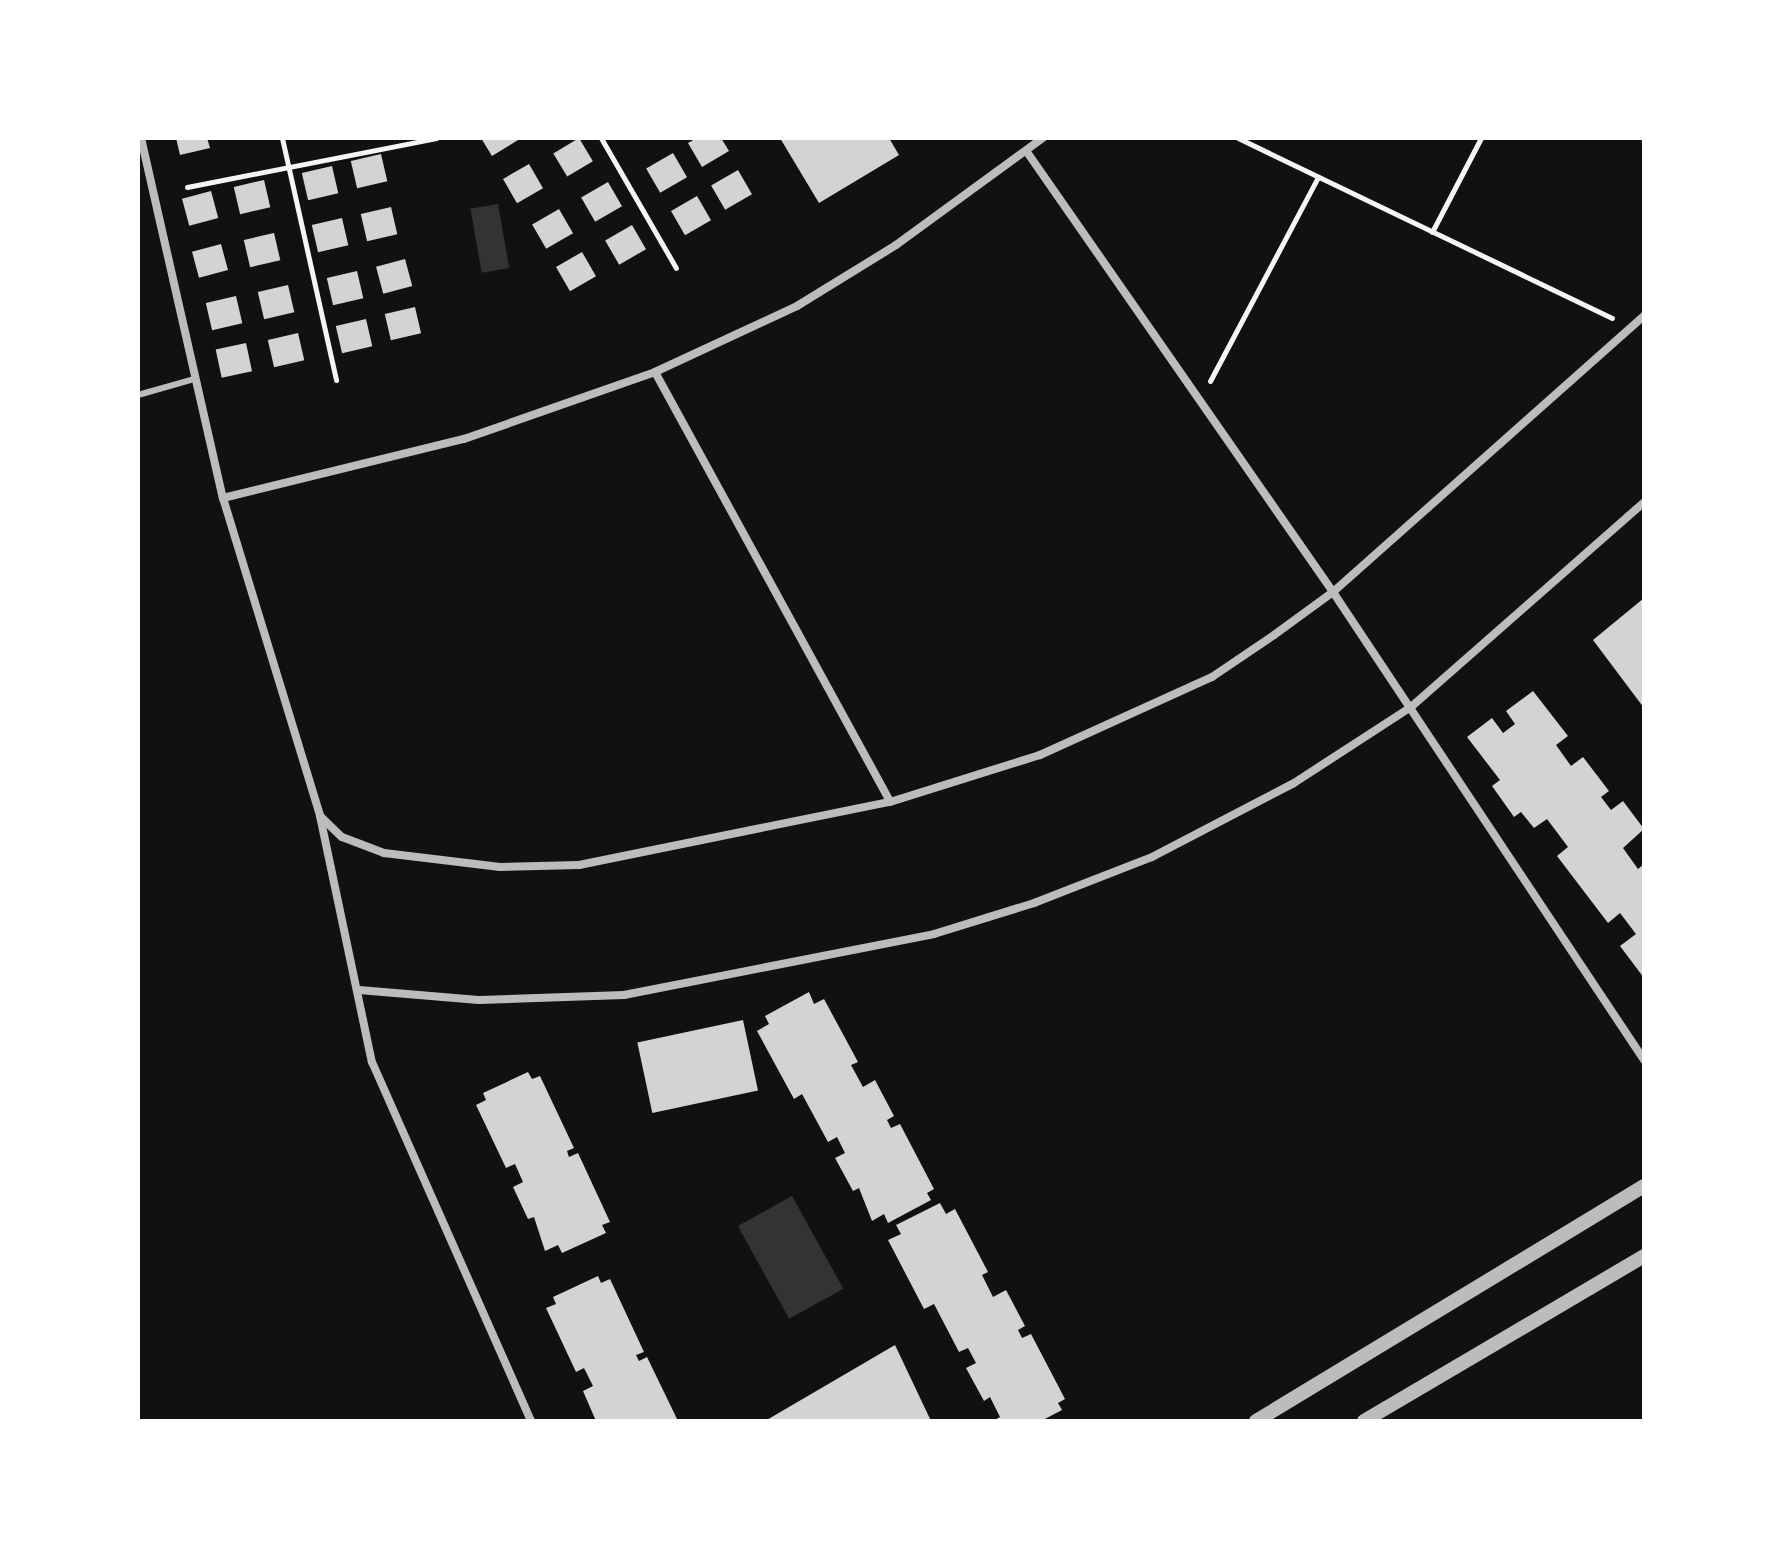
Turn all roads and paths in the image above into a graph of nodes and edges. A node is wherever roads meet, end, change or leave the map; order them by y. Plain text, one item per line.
1 (141, 138) edge
2 (282, 138) edge
3 (436, 138) edge
4 (601, 138) edge
5 (1043, 138) edge
6 (1238, 138) edge
7 (1481, 138) edge
8 (1027, 152) junction
9 (288, 165) junction
10 (1318, 177) junction
11 (187, 187) dead end
12 (1432, 232) junction
13 (676, 268) dead end
14 (1644, 316) edge
15 (1631, 327) junction
16 (655, 372) junction
17 (194, 379) junction
18 (336, 380) dead end
19 (138, 395) edge
20 (1200, 400) junction
21 (223, 498) junction
22 (1644, 502) edge
23 (1333, 592) junction
24 (1411, 707) junction
25 (890, 802) junction
26 (320, 816) junction
27 (359, 990) junction
28 (1644, 1060) edge
29 (1644, 1186) edge
30 (1644, 1256) edge
31 (531, 1421) edge
32 (1256, 1421) edge
33 (1364, 1421) edge

1 - 17 street
2 - 9 path
3 - 9 path
4 - 13 path
5 - 8 street
6 - 10 path
7 - 12 path
8 - 16 street
8 - 20 street
9 - 11 path
9 - 18 path
10 - 12 path
10 - 20 path
12 - 15 path
14 - 15 street
15 - 23 street
16 - 21 street
16 - 25 street
17 - 19 lane
17 - 21 street
20 - 23 street
21 - 26 street
22 - 24 street
23 - 24 street
23 - 25 street
24 - 27 street
24 - 28 street
25 - 26 street
26 - 27 street
27 - 31 street
29 - 32 street
30 - 33 street

